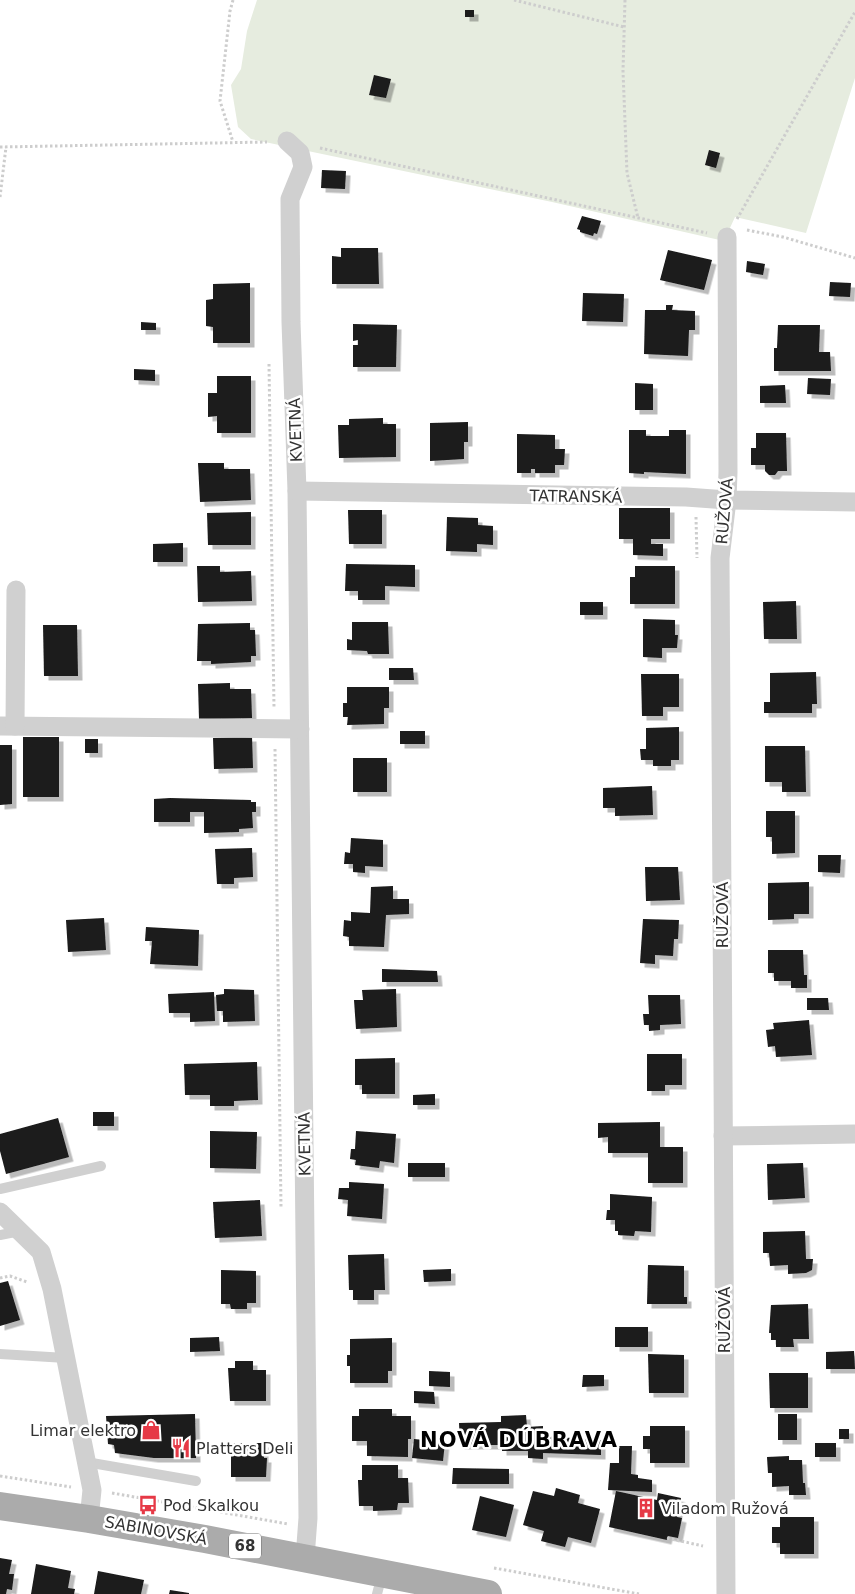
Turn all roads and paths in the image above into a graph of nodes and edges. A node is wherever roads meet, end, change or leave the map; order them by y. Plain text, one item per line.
1 (233, 0) edge
2 (514, 0) edge
3 (625, 0) edge
4 (855, 12) edge
5 (624, 27) junction
6 (287, 141) junction
7 (233, 142) junction
8 (0, 147) edge
9 (6, 147) junction
10 (0, 197) edge
11 (638, 218) junction
12 (727, 237) junction
13 (855, 258) edge
14 (269, 356) dead end
15 (297, 491) junction
16 (727, 500) junction
17 (855, 502) edge
18 (16, 590) dead end
19 (8, 726) edge
20 (274, 729) junction
21 (300, 729) junction
22 (855, 1134) edge
23 (723, 1136) junction
24 (101, 1166) dead end
25 (0, 1189) edge
26 (0, 1212) edge
27 (281, 1216) dead end
28 (20, 1231) junction
29 (0, 1235) edge
30 (0, 1354) edge
31 (66, 1358) junction
32 (86, 1462) junction
33 (196, 1481) dead end
34 (0, 1506) edge
35 (286, 1514) dead end
36 (89, 1519) junction
37 (286, 1524) dead end
38 (667, 1538) dead end
39 (704, 1546) dead end
40 (305, 1558) junction
41 (379, 1584) edge
42 (488, 1594) edge
43 (726, 1594) edge

1 - 7 path
2 - 5 path
3 - 5 path
4 - 12 path
5 - 11 path
6 - 7 path
6 - 11 path
6 - 15 street, KVETNÁ
7 - 9 path
8 - 9 path
9 - 10 path
11 - 12 path
12 - 13 path
12 - 16 street, RUŽOVÁ
14 - 20 path
15 - 16 street, TATRANSKÁ
15 - 21 street, KVETNÁ
16 - 17 street, TATRANSKÁ
16 - 23 street, RUŽOVÁ
18 - 19 street
19 - 20 street
20 - 21 street
20 - 27 path
21 - 40 street, KVETNÁ
22 - 23 street
23 - 43 street, RUŽOVÁ
24 - 25 lane
26 - 28 street
28 - 29 lane
28 - 31 street
30 - 31 lane
31 - 32 street
32 - 33 lane
32 - 36 street
34 - 36 main road, SABINOVSKÁ / 68
35 - 37 path
36 - 40 main road, SABINOVSKÁ / 68
38 - 39 path
40 - 41 main road, SABINOVSKÁ / 68
41 - 42 main road, SABINOVSKÁ / 68

